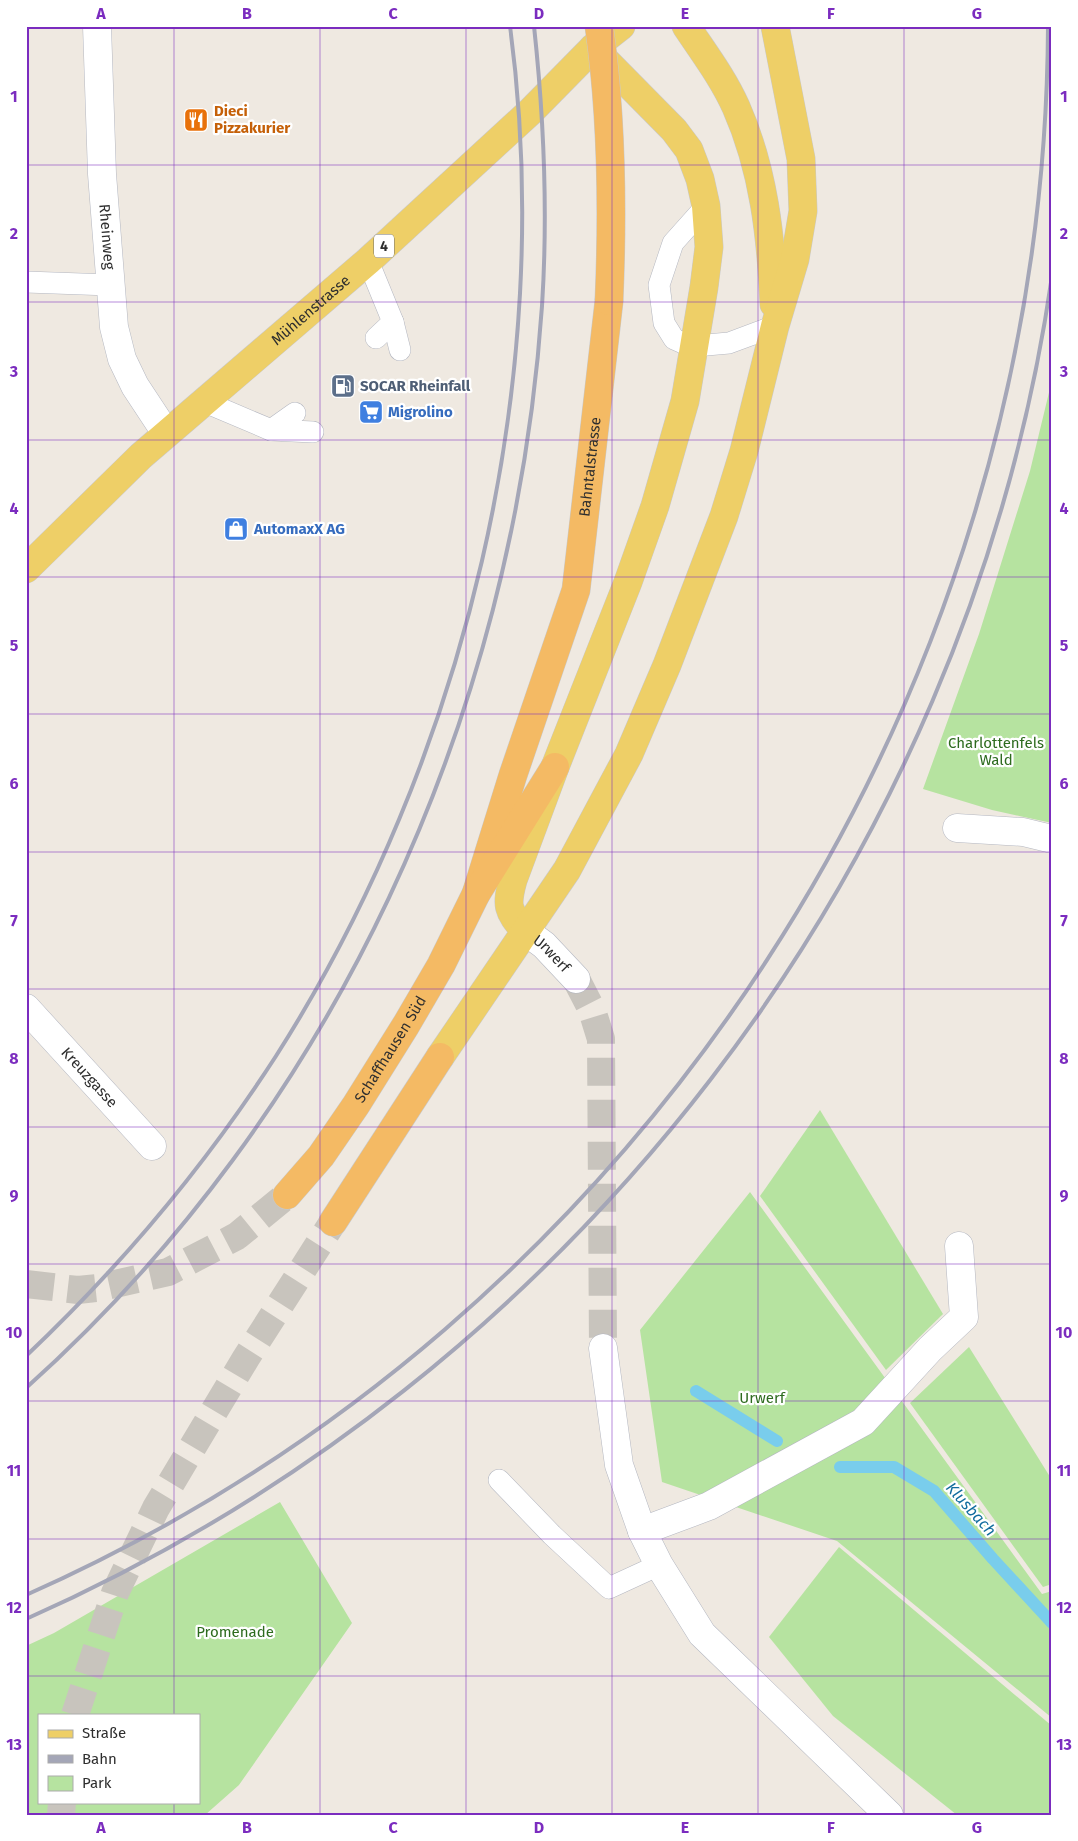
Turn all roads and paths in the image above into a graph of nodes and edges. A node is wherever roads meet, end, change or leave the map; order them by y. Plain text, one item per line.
1 (97, 26) edge
2 (621, 26) edge
3 (686, 26) edge
4 (775, 26) edge
5 (597, 34) edge
6 (706, 206) junction
7 (368, 261) junction
8 (26, 282) edge
9 (110, 285) junction
10 (393, 322) junction
11 (775, 326) junction
12 (376, 338) dead end
13 (695, 346) junction
14 (400, 350) dead end
15 (205, 402) junction
16 (295, 413) dead end
17 (271, 430) junction
18 (313, 432) dead end
19 (166, 433) junction
20 (26, 569) edge
21 (555, 767) junction
22 (957, 828) dead end
23 (1052, 840) edge
24 (476, 894) junction
25 (525, 931) junction
26 (576, 979) tunnel mouth
27 (26, 1008) edge
28 (440, 1057) joint
29 (152, 1146) dead end
30 (288, 1195) tunnel mouth
31 (333, 1222) tunnel mouth
32 (959, 1246) dead end
33 (603, 1348) tunnel mouth
34 (499, 1480) dead end
35 (642, 1531) junction
36 (659, 1565) junction
37 (889, 1815) edge

1 - 9 street, Rheinweg
2 - 5 main road, 4
3 - 11 main road
4 - 11 main road
5 - 6 main road
5 - 7 main road, Mühlenstrasse / 4
5 - 24 highway, Bahntalstrasse, bridge
6 - 13 main road
6 - 13 lane
7 - 10 lane
7 - 15 main road, Mühlenstrasse / 4
8 - 9 lane
9 - 19 street, Rheinweg
10 - 12 lane
10 - 14 lane
11 - 13 lane
11 - 25 main road
13 - 21 main road
15 - 17 lane
15 - 19 main road, Mühlenstrasse / 4
16 - 17 lane
17 - 18 lane
19 - 20 main road, Mühlenstrasse / 4
21 - 24 highway
21 - 25 main road
22 - 23 street
24 - 30 highway, Schaffhausen Süd
25 - 26 street, Urwerf
25 - 28 main road
27 - 29 street, Kreuzgasse
28 - 31 highway
32 - 35 street
33 - 35 street
34 - 36 lane
35 - 36 street
36 - 37 street

